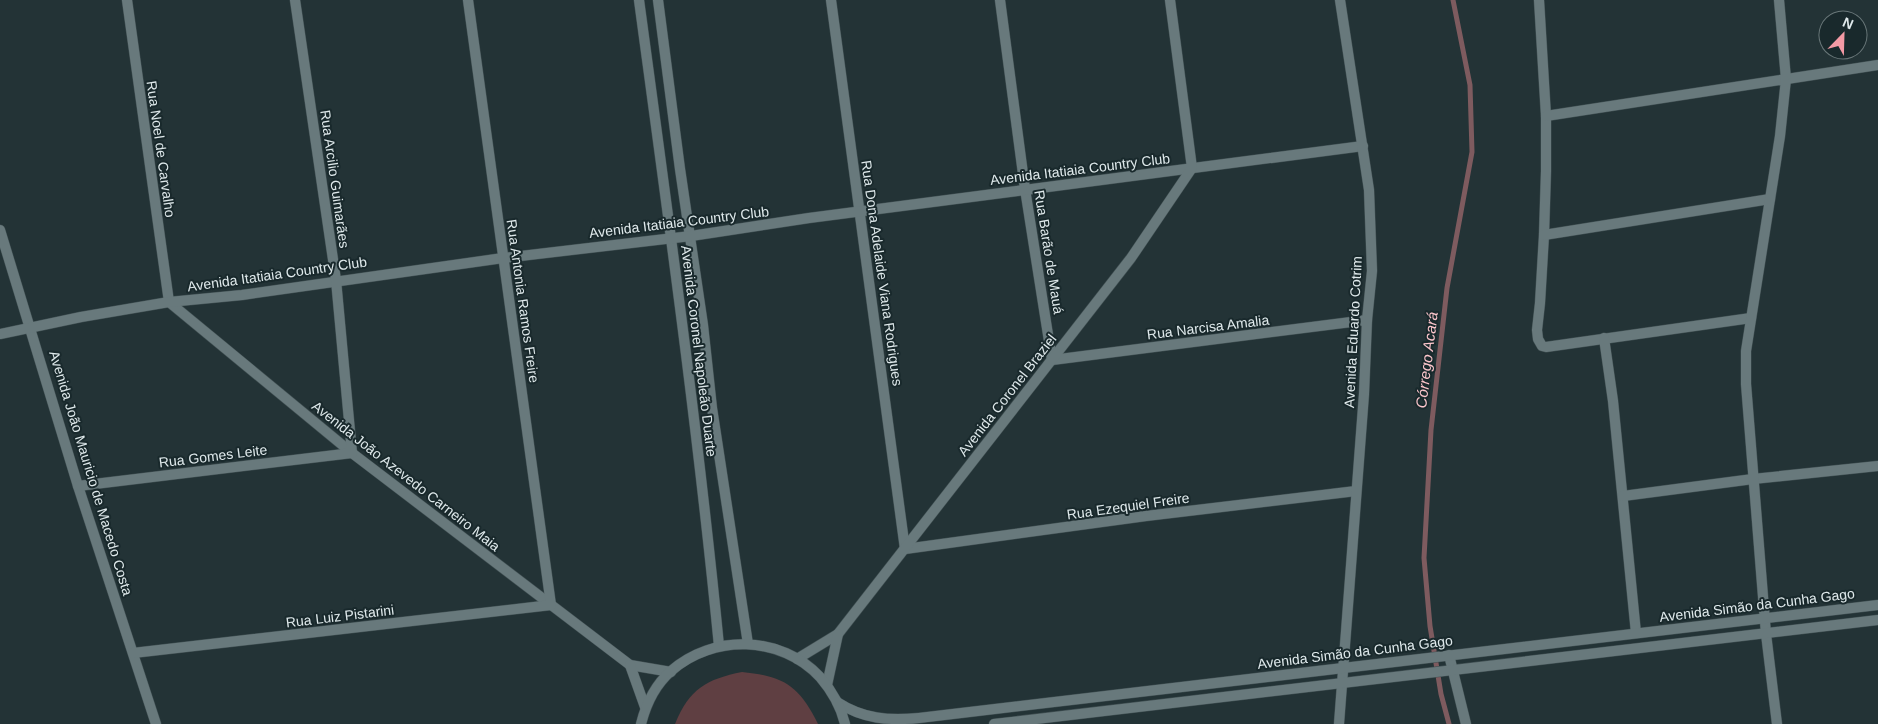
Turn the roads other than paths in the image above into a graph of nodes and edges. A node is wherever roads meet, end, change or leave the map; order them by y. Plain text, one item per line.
1 (127, 0) edge
2 (294, 0) edge
3 (468, 0) edge
4 (639, 0) edge
5 (658, 0) edge
6 (831, 0) edge
7 (1000, 0) edge
8 (1170, 0) edge
9 (1340, 0) edge
10 (1539, 0) edge
11 (1779, 0) edge
12 (1878, 65) edge
13 (1786, 79) junction
14 (1546, 116) junction
15 (1363, 146) junction
16 (1192, 168) junction
17 (1025, 189) junction
18 (1770, 200) junction
19 (860, 212) junction
20 (0, 230) edge
21 (1544, 235) junction
22 (690, 236) junction
23 (671, 238) junction
24 (503, 258) junction
25 (336, 280) junction
26 (169, 302) junction
27 (1751, 318) junction
28 (1367, 320) junction
29 (31, 327) junction
30 (0, 334) edge
31 (1604, 338) junction
32 (1052, 360) junction
33 (352, 453) junction
34 (1878, 466) edge
35 (1753, 479) junction
36 (78, 486) junction
37 (1356, 492) junction
38 (1623, 496) junction
39 (905, 549) junction
40 (551, 605) junction
41 (1878, 605) edge
42 (1765, 618) junction
43 (1878, 620) edge
44 (1636, 633) junction
45 (838, 634) junction
46 (1766, 634) junction
47 (748, 644) junction
48 (719, 646) junction
49 (133, 653) junction
50 (1448, 655) junction
51 (797, 659) junction
52 (630, 665) junction
53 (1342, 667) junction
54 (1451, 670) junction
55 (670, 672) junction
56 (1341, 683) junction
57 (827, 685) junction
58 (1198, 685) junction
59 (1200, 700) junction
60 (837, 702) junction
61 (646, 707) junction
62 (910, 721) edge
63 (156, 724) edge
64 (640, 724) edge
65 (845, 724) edge
66 (994, 724) edge
67 (1338, 724) edge
68 (1466, 724) edge
69 (1778, 724) edge

1 - 26 street, Rua Noel de Carvalho
2 - 25 street, Rua Arcilio Guimarães
3 - 24 street, Rua Antonia Ramos Freire
4 - 23 street, Avenida Coronel Napoleão Duarte
5 - 22 street, Avenida Coronel Napoleão Duarte
6 - 19 street, Rua Dona Adelaide Viana Rodrigues
7 - 17 street, Rua Barão de Mauá
8 - 16 street
9 - 15 street, Avenida Eduardo Cotrim
10 - 14 street
11 - 13 street
12 - 13 street
13 - 14 street
13 - 18 street
14 - 21 street
15 - 16 street, Avenida Itatiaia Country Club
15 - 28 street, Avenida Eduardo Cotrim
16 - 17 street, Avenida Itatiaia Country Club
16 - 32 street, Avenida Coronel Braziel
17 - 19 street, Avenida Itatiaia Country Club
17 - 32 street, Rua Barão de Mauá
18 - 21 street
18 - 27 street
19 - 22 street, Avenida Itatiaia Country Club
19 - 39 street, Rua Dona Adelaide Viana Rodrigues
20 - 29 street, Avenida João Mauricio de Macedo Costa
21 - 31 street
22 - 23 street, Avenida Itatiaia Country Club
22 - 47 street, Avenida Coronel Napoleão Duarte
23 - 24 street, Avenida Itatiaia Country Club
23 - 48 street, Avenida Coronel Napoleão Duarte
24 - 25 street, Avenida Itatiaia Country Club
24 - 40 street, Rua Antonia Ramos Freire
25 - 26 street, Avenida Itatiaia Country Club
25 - 33 street, Rua Arcilio Guimarães
26 - 29 street, Avenida Itatiaia Country Club
26 - 33 street, Avenida João Azevedo Carneiro Maia
27 - 31 street
27 - 35 street
28 - 32 street, Rua Narcisa Amalia
28 - 37 street, Avenida Eduardo Cotrim
29 - 30 street, Avenida Itatiaia Country Club
29 - 36 street, Avenida João Mauricio de Macedo Costa
31 - 38 street
32 - 39 street, Avenida Coronel Braziel
33 - 36 street, Rua Gomes Leite
33 - 40 street, Avenida João Azevedo Carneiro Maia
34 - 35 street
35 - 38 street
35 - 42 street
36 - 49 street, Avenida João Mauricio de Macedo Costa
37 - 39 street, Rua Ezequiel Freire
37 - 53 street, Avenida Eduardo Cotrim
38 - 44 street
39 - 45 street, Avenida Coronel Braziel
40 - 49 street, Rua Luiz Pistarini
40 - 52 street, Avenida João Azevedo Carneiro Maia
41 - 42 street, Avenida Simão da Cunha Gago
42 - 44 street, Avenida Simão da Cunha Gago
42 - 46 street
43 - 46 street, Avenida Simão da Cunha Gago
44 - 50 street, Avenida Simão da Cunha Gago
45 - 51 street, Avenida Coronel Braziel
45 - 57 street, Avenida Coronel Braziel
46 - 54 street, Avenida Simão da Cunha Gago
46 - 69 street
47 - 48 street
47 - 51 street
48 - 55 street
49 - 63 street, Avenida João Mauricio de Macedo Costa
50 - 53 street, Avenida Simão da Cunha Gago
50 - 54 street
51 - 57 street
52 - 55 street, Avenida João Azevedo Carneiro Maia
52 - 61 street
53 - 56 street, Avenida Eduardo Cotrim
53 - 58 street, Avenida Simão da Cunha Gago
54 - 56 street, Avenida Simão da Cunha Gago
54 - 68 street
55 - 61 street
56 - 59 street, Avenida Simão da Cunha Gago
56 - 67 street
57 - 60 street
58 - 59 street
58 - 62 street, Avenida Simão da Cunha Gago
59 - 66 street, Avenida Simão da Cunha Gago
60 - 62 street, Avenida Simão da Cunha Gago
60 - 65 street
61 - 64 street

